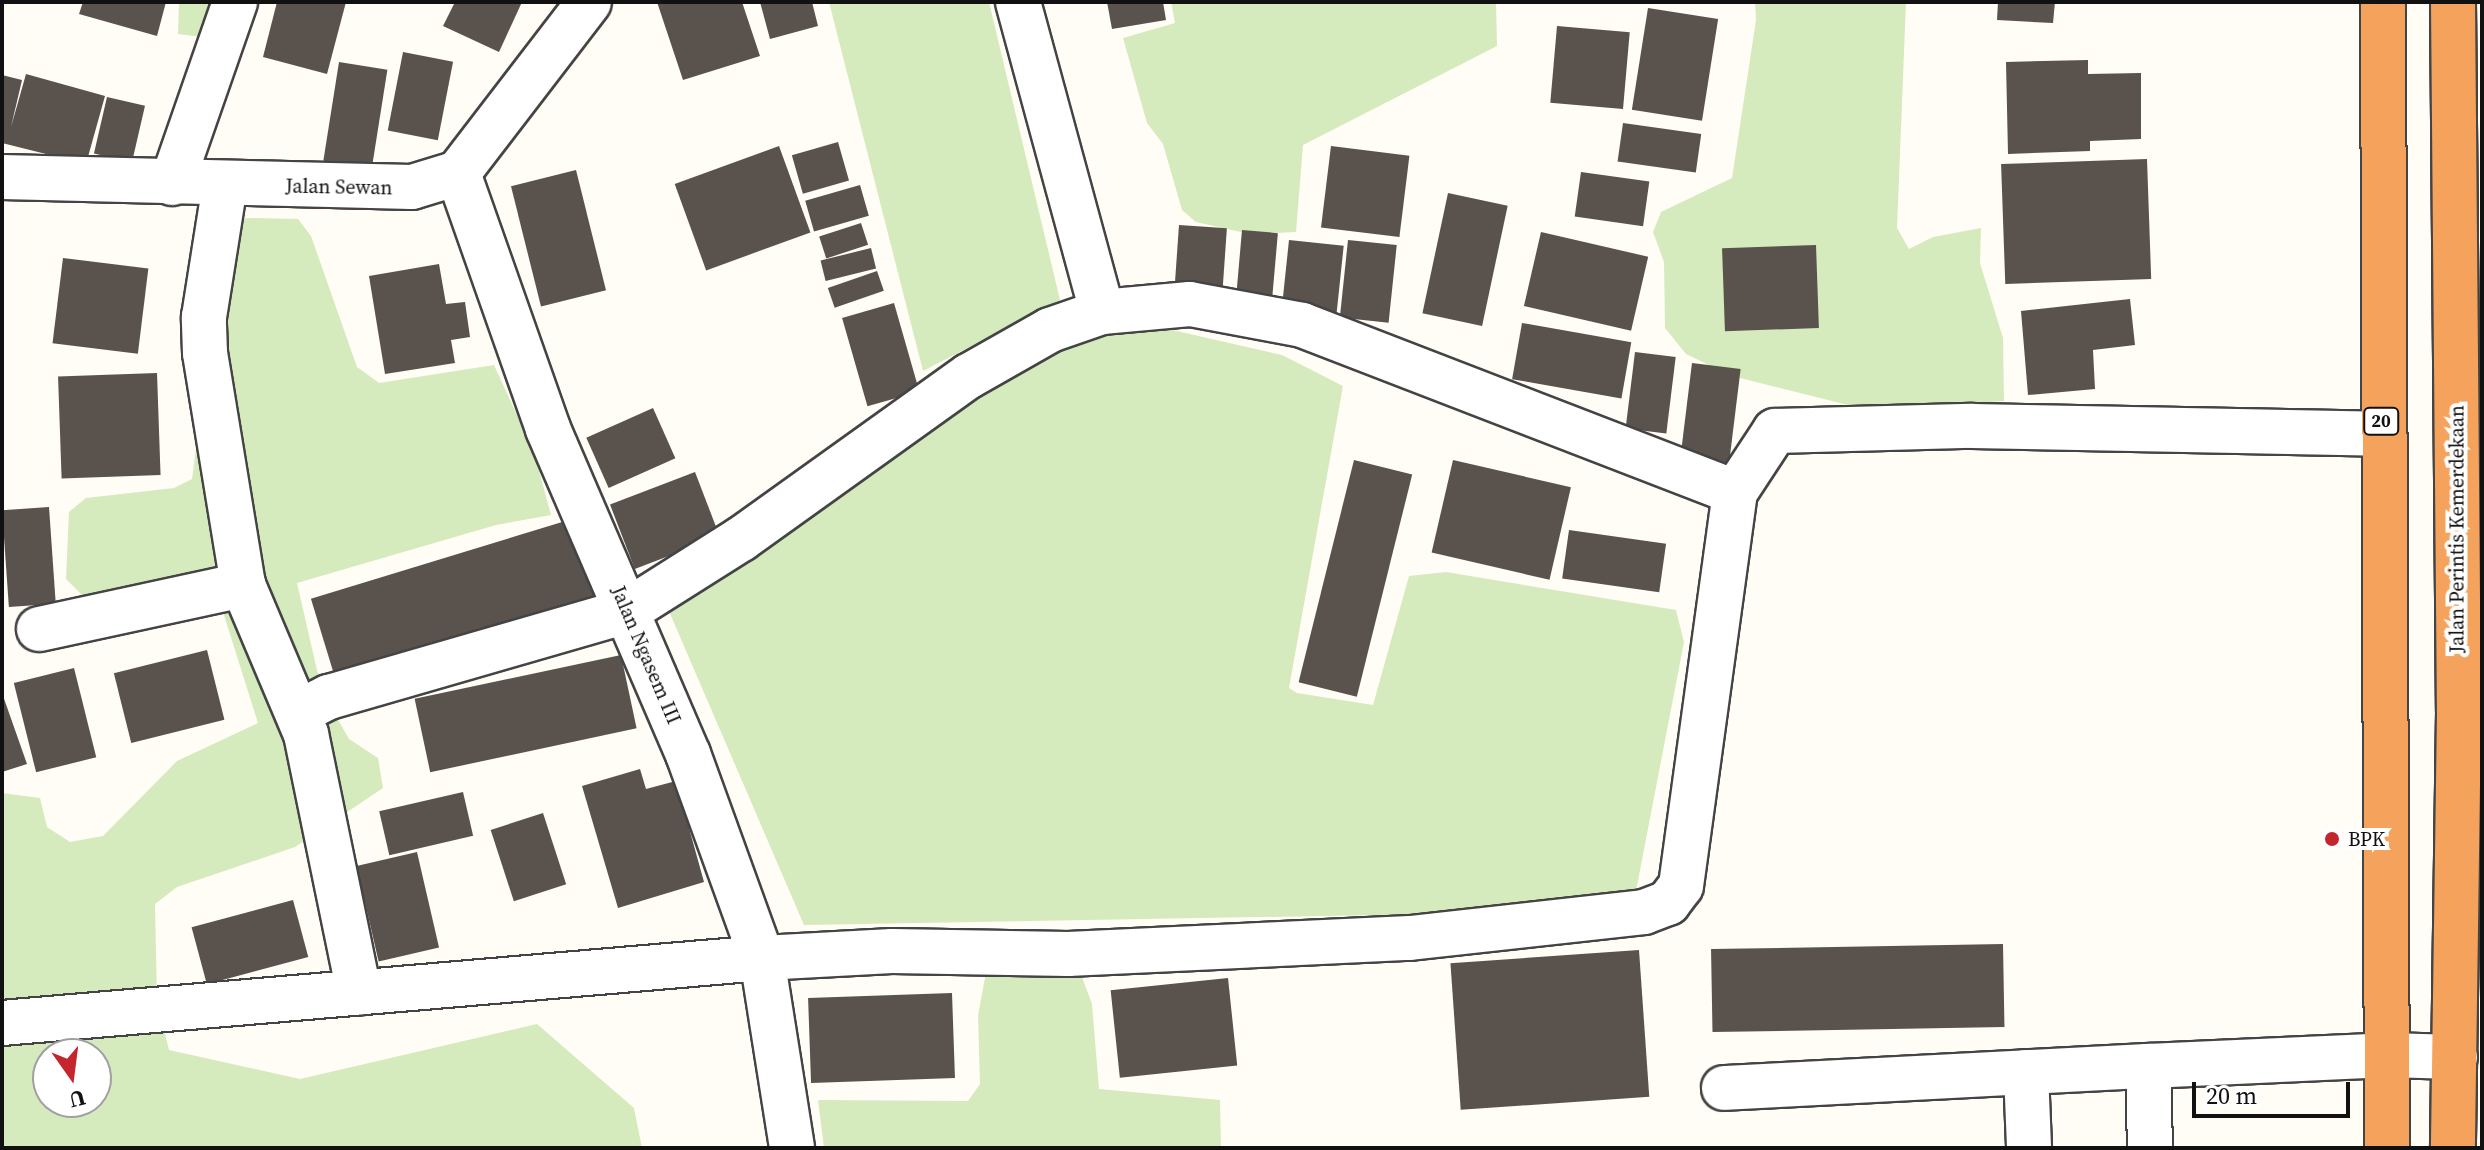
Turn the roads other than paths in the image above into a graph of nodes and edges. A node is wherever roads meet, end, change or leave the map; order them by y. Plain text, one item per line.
1 (235, 2) edge
2 (589, 2) edge
3 (1018, 2) edge
4 (2383, 2) edge
5 (2453, 2) edge
6 (458, 173) junction
7 (2, 177) edge
8 (172, 183) junction
9 (225, 184) junction
10 (1102, 312) junction
11 (2380, 434) junction
12 (1735, 492) junction
13 (243, 585) junction
14 (627, 611) junction
15 (39, 629) dead end
16 (2470, 711) edge
17 (299, 712) junction
18 (762, 958) junction
19 (359, 993) junction
20 (2, 1023) edge
21 (2388, 1055) junction
22 (2455, 1057) junction
23 (2148, 1066) junction
24 (2026, 1072) junction
25 (1724, 1088) dead end
26 (792, 1148) edge
27 (2029, 1148) edge
28 (2150, 1148) edge
29 (2387, 1148) edge
30 (2453, 1148) edge

1 - 8 street
2 - 6 street
3 - 10 street
4 - 11 highway, 20
5 - 16 highway, Jalan Perintis Kemerdekaan
6 - 9 street, Jalan Sewan
6 - 14 street, Jalan Ngasem III
7 - 8 street, Jalan Sewan
8 - 9 street, Jalan Sewan
9 - 13 street
10 - 12 street
10 - 14 street
11 - 12 street
11 - 21 highway, 20
12 - 18 street
13 - 15 street
13 - 17 street
14 - 17 street
14 - 18 street, Jalan Ngasem III
16 - 22 highway, Jalan Perintis Kemerdekaan
17 - 19 street
18 - 19 street
18 - 26 street, Jalan Ngasem III
19 - 20 street
21 - 22 street
21 - 23 street
21 - 29 highway, 20
22 - 30 highway, Jalan Perintis Kemerdekaan
23 - 24 street
23 - 28 street
24 - 25 street
24 - 27 street

